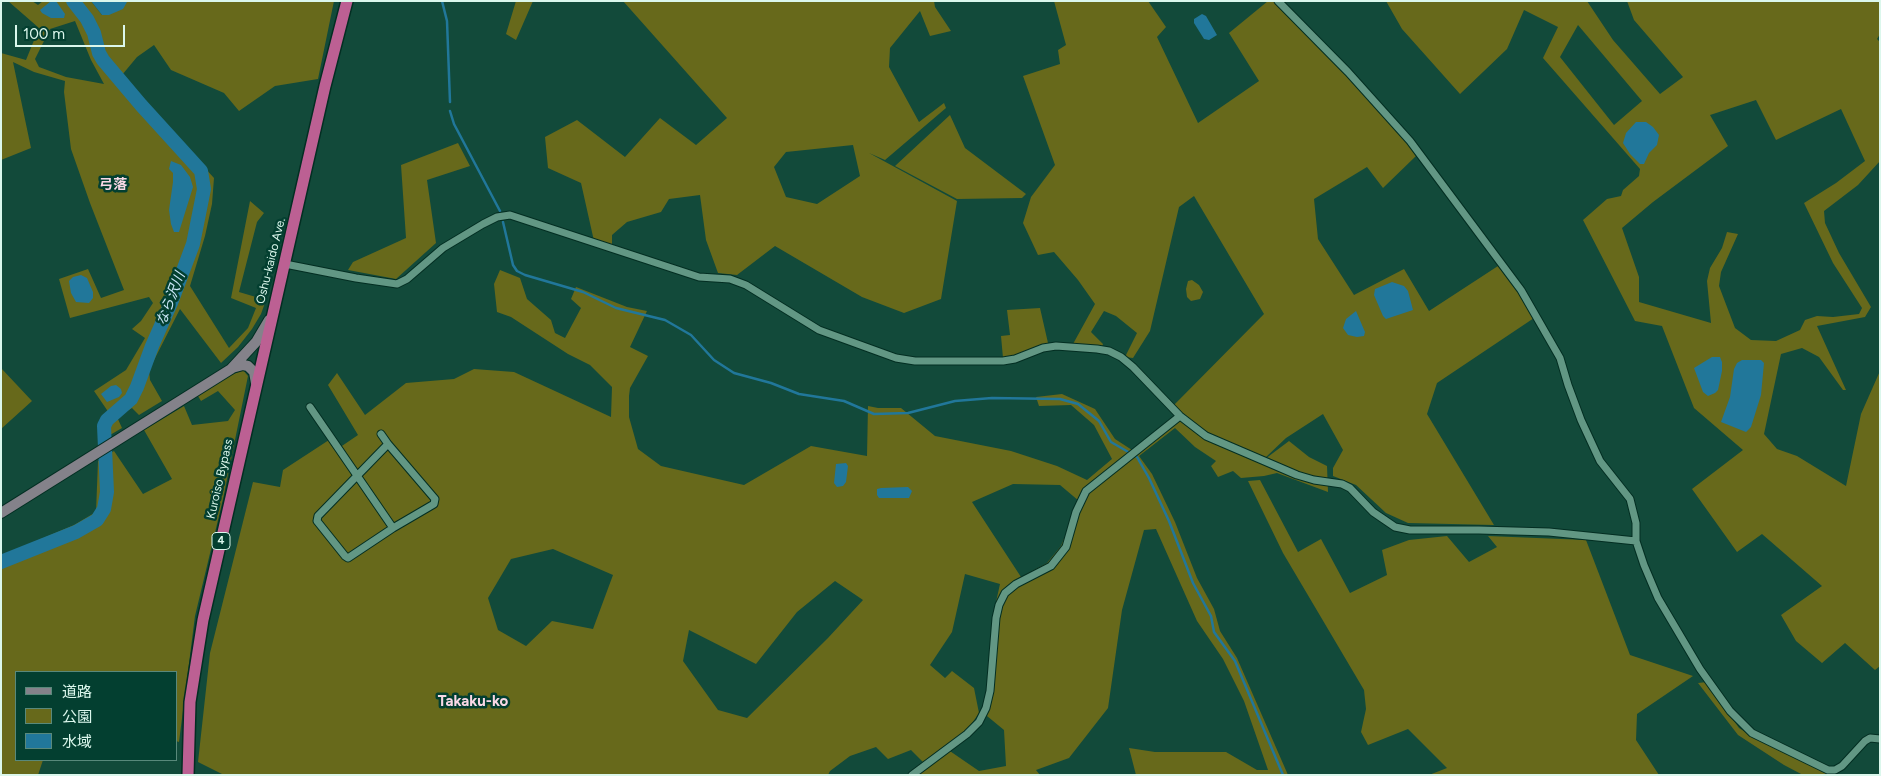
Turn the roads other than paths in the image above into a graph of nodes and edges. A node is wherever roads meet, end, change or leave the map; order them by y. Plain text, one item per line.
1 (347, 1) edge
2 (1278, 1) edge
3 (285, 264) junction
4 (274, 310) junction
5 (231, 369) junction
6 (256, 383) junction
7 (310, 407) dead end
8 (1180, 416) junction
9 (380, 434) dead end
10 (388, 444) junction
11 (356, 476) junction
12 (1, 513) edge
13 (393, 528) junction
14 (1636, 541) junction
15 (1880, 739) edge
16 (188, 775) edge
17 (912, 775) edge

1 - 3 highway, Oshu-kaido Ave. / 4
2 - 14 street
3 - 4 highway, Oshu-kaido Ave. / 4
3 - 8 street
4 - 5 main road, Oshu-kaido Ave.
4 - 6 highway, Kuroiso Bypass / 4
5 - 6 main road
5 - 12 main road, Oshu-kaido Ave.
6 - 16 highway, Kuroiso Bypass / 4
7 - 11 street
8 - 14 street
8 - 17 street
9 - 10 street
10 - 11 street
10 - 13 street
11 - 13 street
11 - 13 street
14 - 15 street

